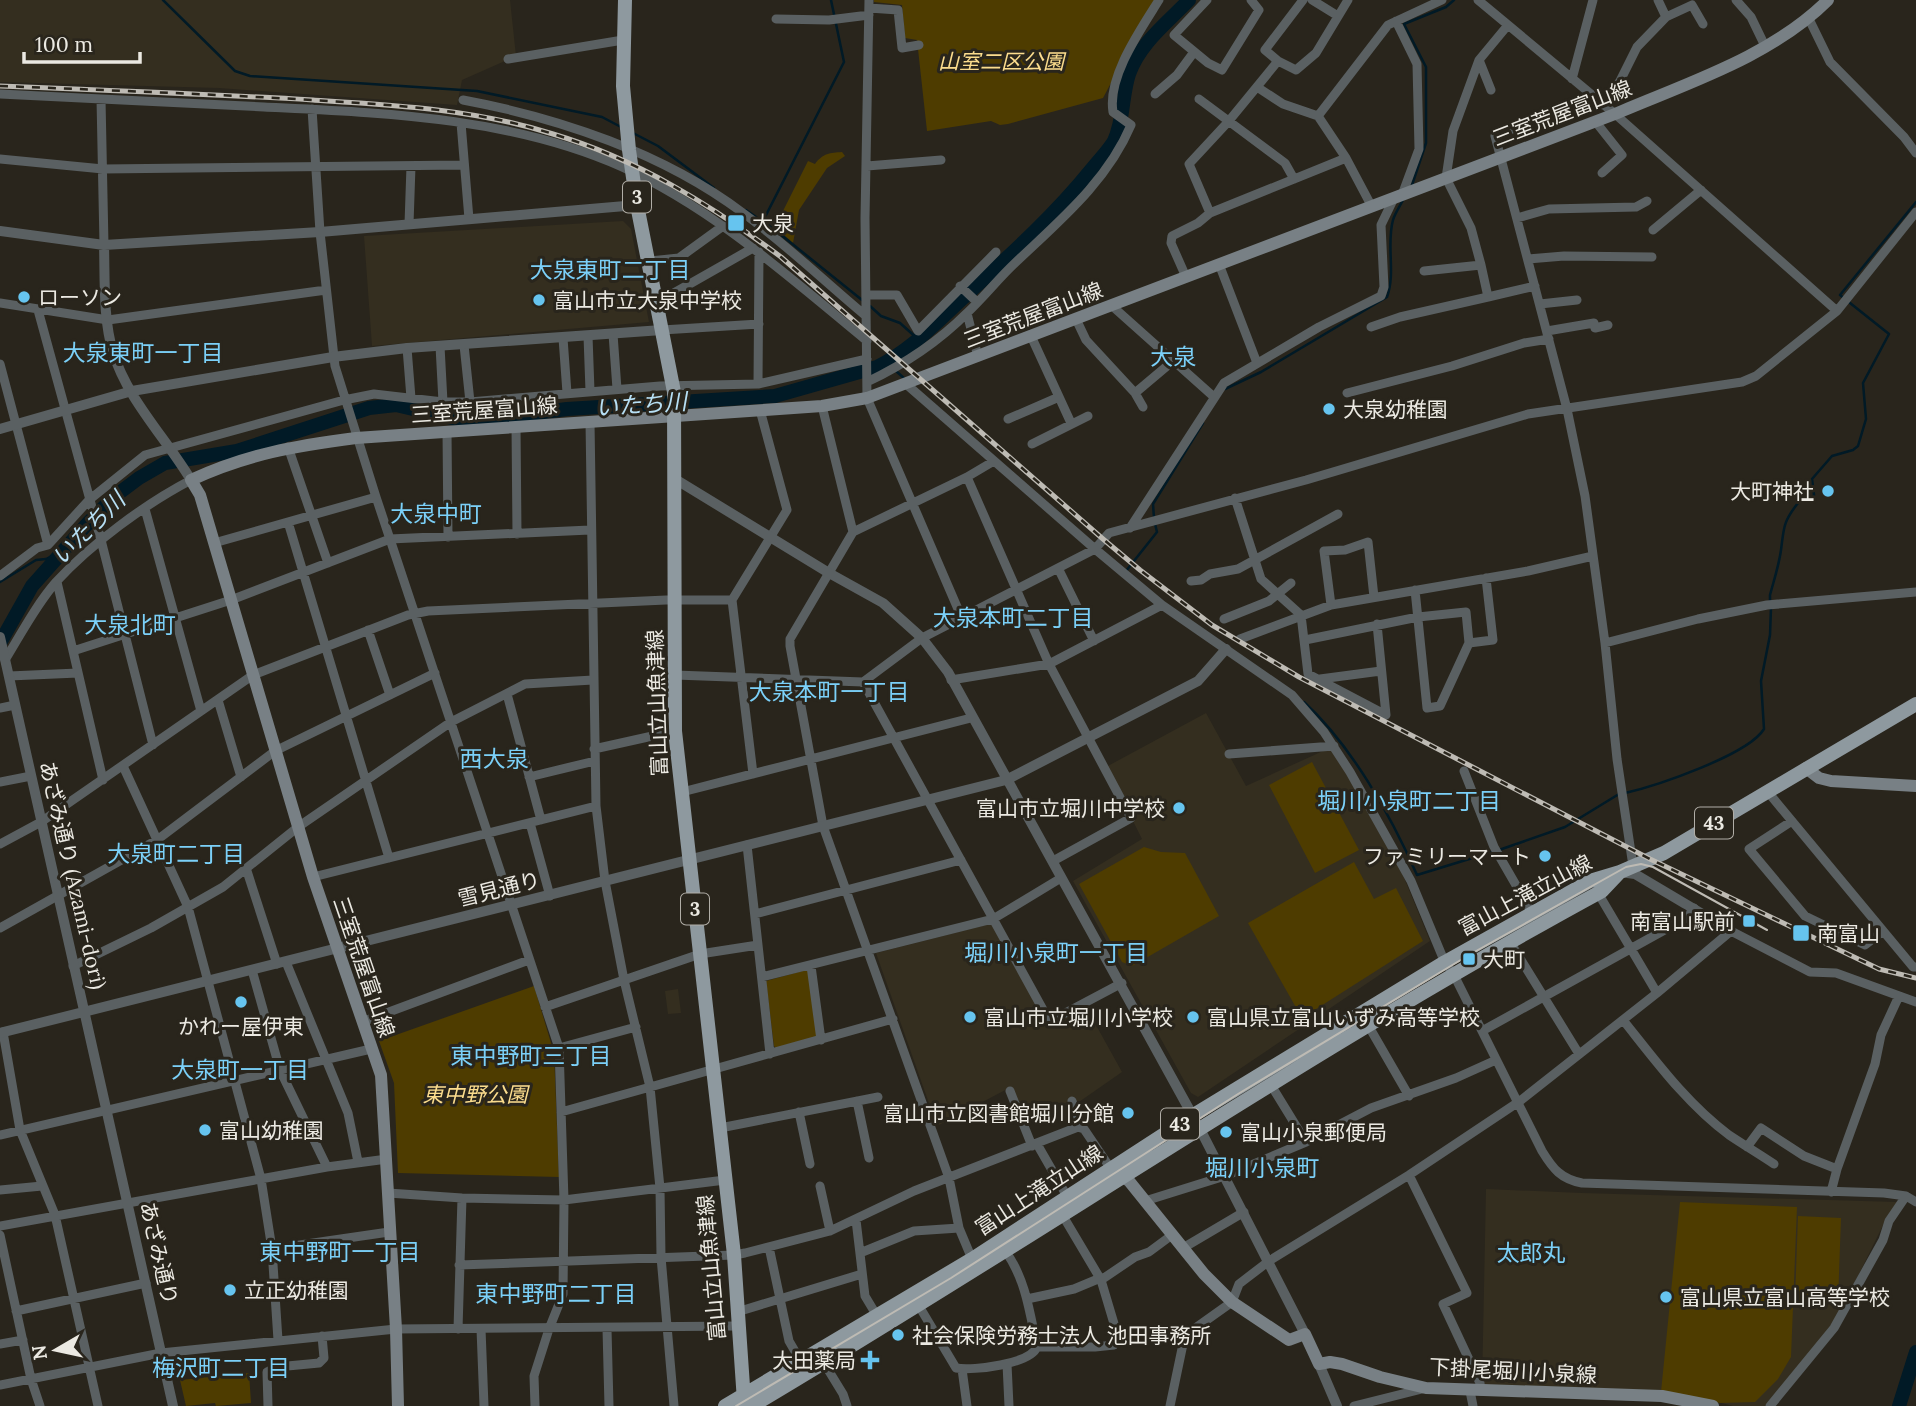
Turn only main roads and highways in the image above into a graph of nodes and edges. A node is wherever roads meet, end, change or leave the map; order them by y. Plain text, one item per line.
1 (625, 0) edge
2 (1828, 0) edge
3 (675, 413) junction
4 (1916, 704) edge
5 (1806, 768) junction
6 (1916, 786) edge
7 (1627, 869) junction
8 (1448, 968) junction
9 (1118, 1173) junction
10 (746, 1402) edge
11 (398, 1406) edge
12 (725, 1406) edge
13 (1713, 1406) edge

1 - 3 main road, 富山立山魚津線 / 3
2 - 3 main road, 三室荒屋富山線
3 - 10 main road, 富山立山魚津線 / 3
3 - 11 main road, 三室荒屋富山線
4 - 5 main road, 43
5 - 6 main road
5 - 7 main road, 43
7 - 8 main road, 富山上滝立山線 / 43
7 - 8 main road, 富山上滝立山線 / 43
8 - 9 main road, 富山上滝立山線 / 43
8 - 9 main road, 富山上滝立山線 / 43
9 - 10 main road, 富山上滝立山線 / 43
9 - 10 main road, 富山上滝立山線 / 43
9 - 13 main road, 下掛尾堀川小泉線
10 - 12 main road, 富山上滝立山線 / 43

